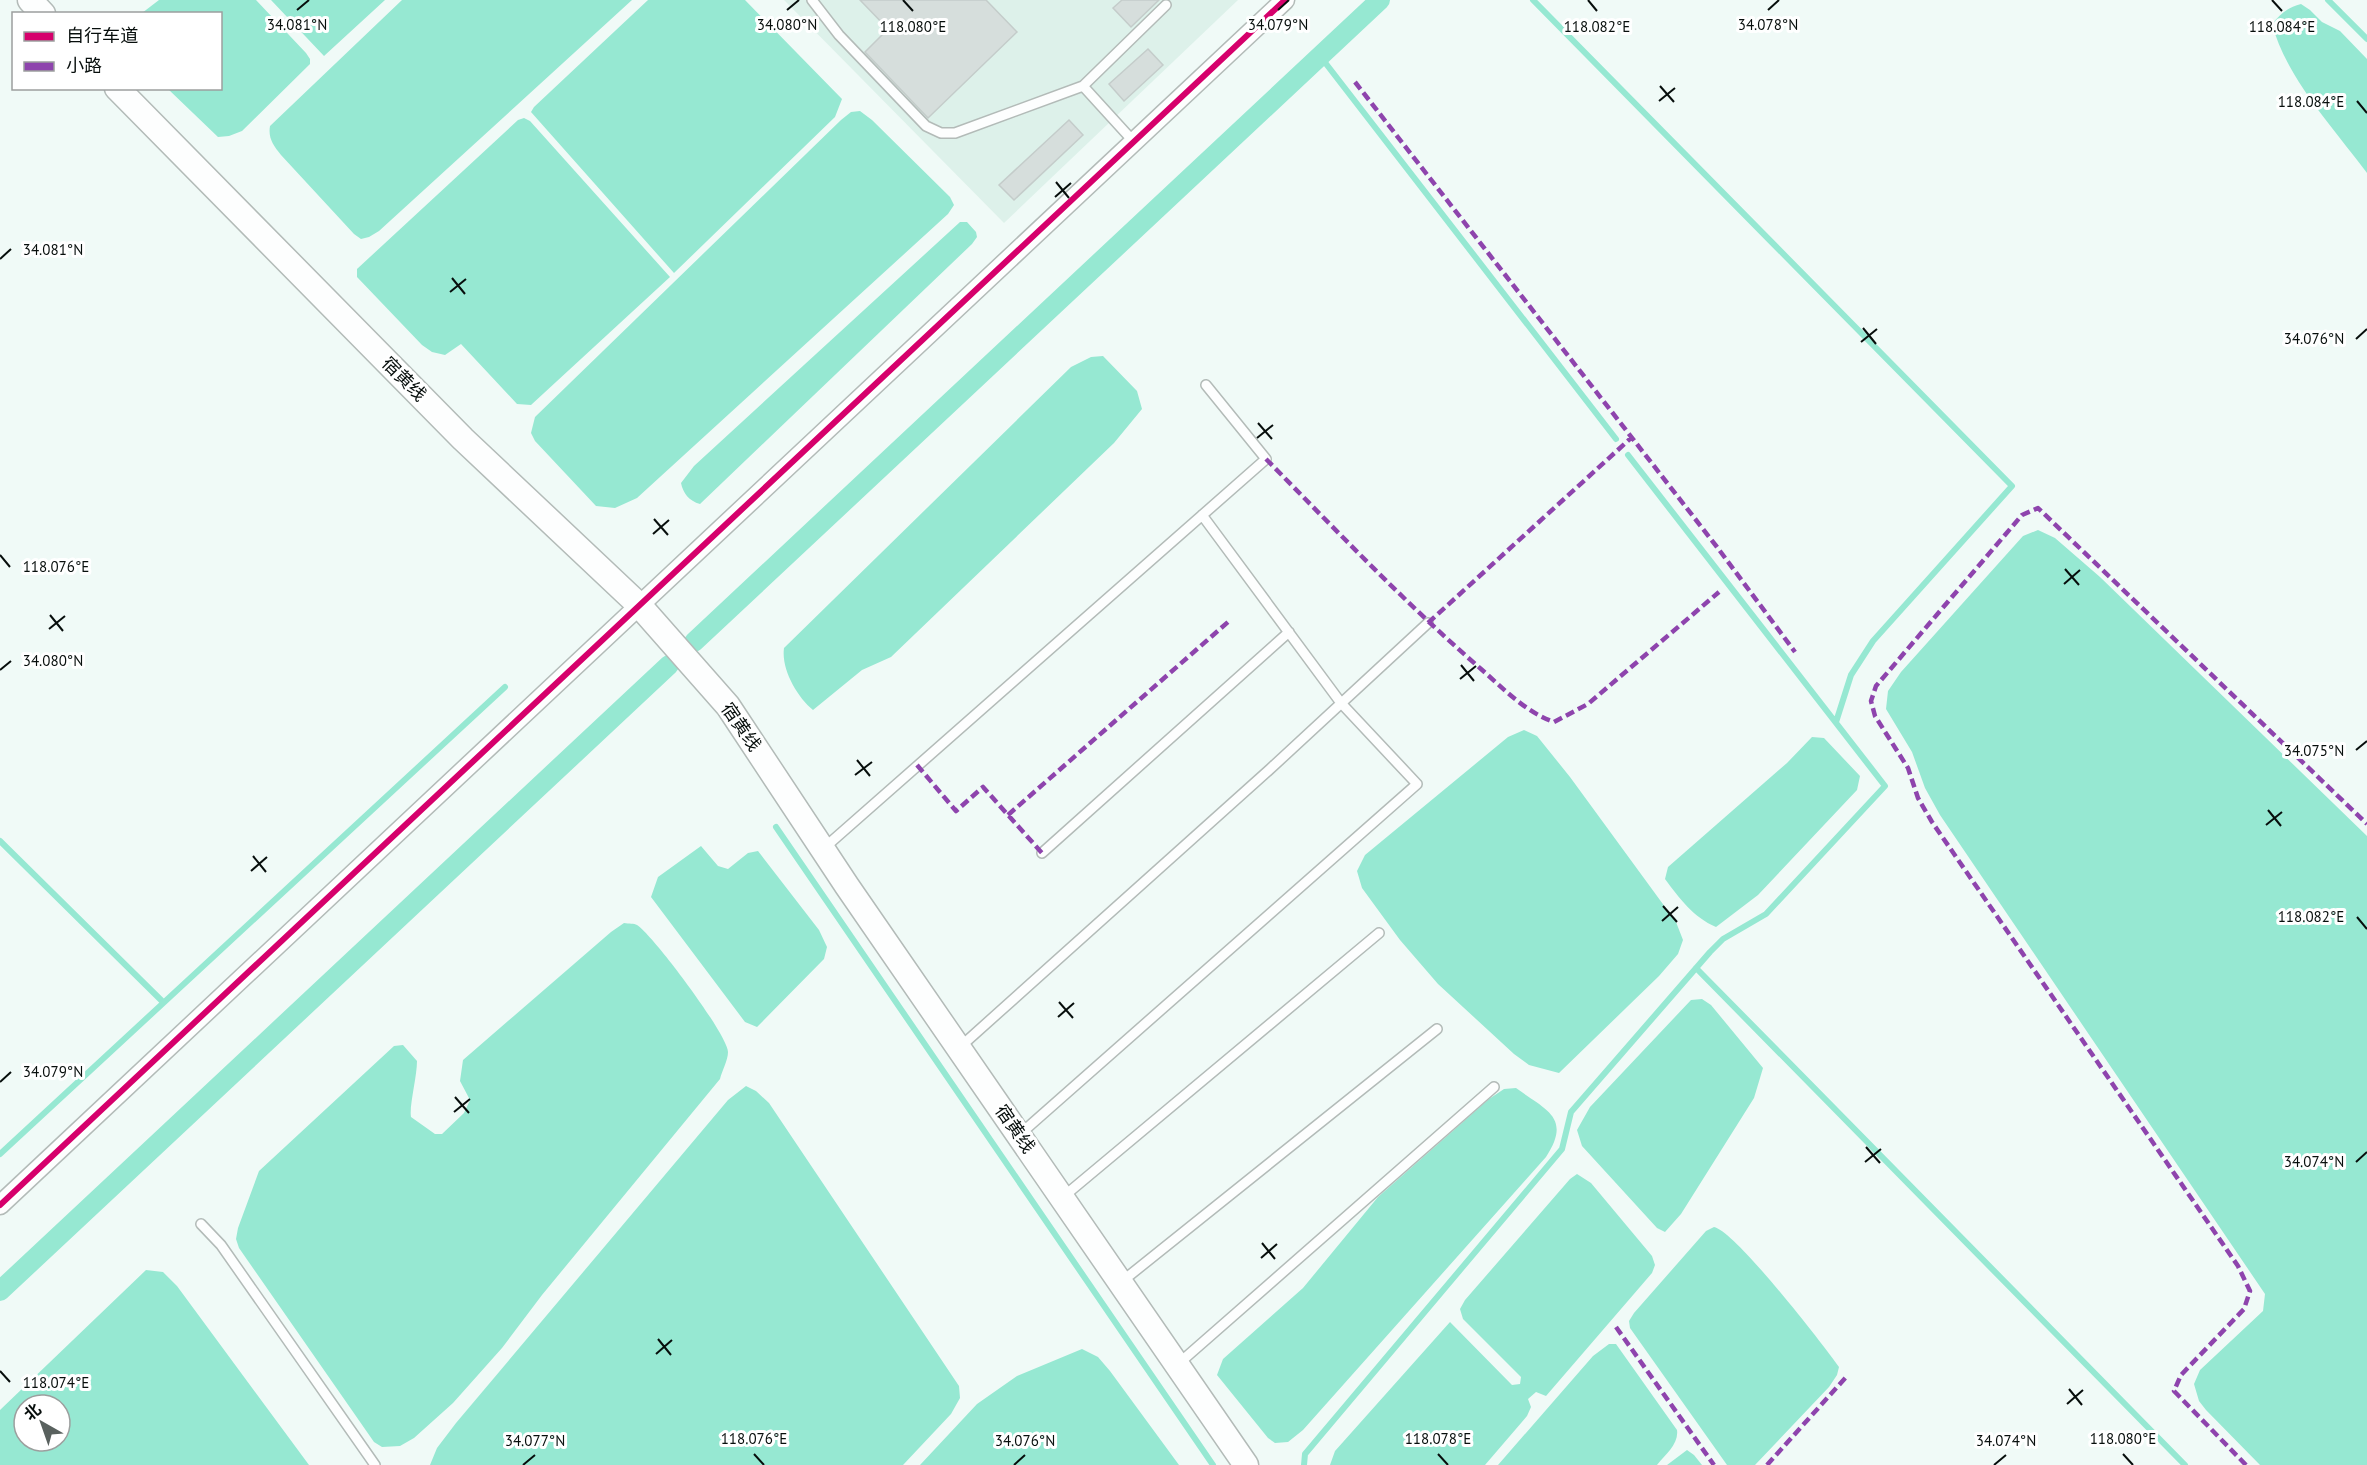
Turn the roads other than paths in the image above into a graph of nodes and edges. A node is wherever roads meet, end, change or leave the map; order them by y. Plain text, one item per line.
1 (30, 0) edge
2 (812, 0) edge
3 (1279, 2) edge
4 (1166, 5) dead end
5 (41, 12) edge
6 (1083, 86) junction
7 (119, 90) edge
8 (1134, 142) junction
9 (1206, 386) dead end
10 (1202, 515) junction
11 (639, 605) junction
12 (1428, 623) dead end
13 (1289, 632) junction
14 (1341, 703) junction
15 (823, 849) junction
16 (1042, 853) dead end
17 (1379, 933) dead end
18 (1437, 1029) dead end
19 (958, 1048) junction
20 (1494, 1087) dead end
21 (1019, 1135) junction
22 (1062, 1198) junction
23 (0, 1205) edge
24 (201, 1224) dead end
25 (1120, 1282) junction
26 (1177, 1365) junction
27 (375, 1465) edge
28 (1246, 1465) edge

1 - 5 main road
2 - 6 lane
3 - 8 street
4 - 6 lane
6 - 8 lane
7 - 11 main road, 宿黄线
8 - 11 street
9 - 10 lane
10 - 13 lane
10 - 15 lane
11 - 15 main road, 宿黄线
11 - 23 street
12 - 14 lane
13 - 14 lane
13 - 16 lane
14 - 19 lane
14 - 21 lane
15 - 19 main road, 宿黄线
17 - 22 lane
18 - 25 lane
19 - 21 main road, 宿黄线
20 - 26 lane
21 - 22 main road, 宿黄线
22 - 25 main road, 宿黄线
24 - 27 lane
25 - 26 main road, 宿黄线
26 - 28 main road, 宿黄线

